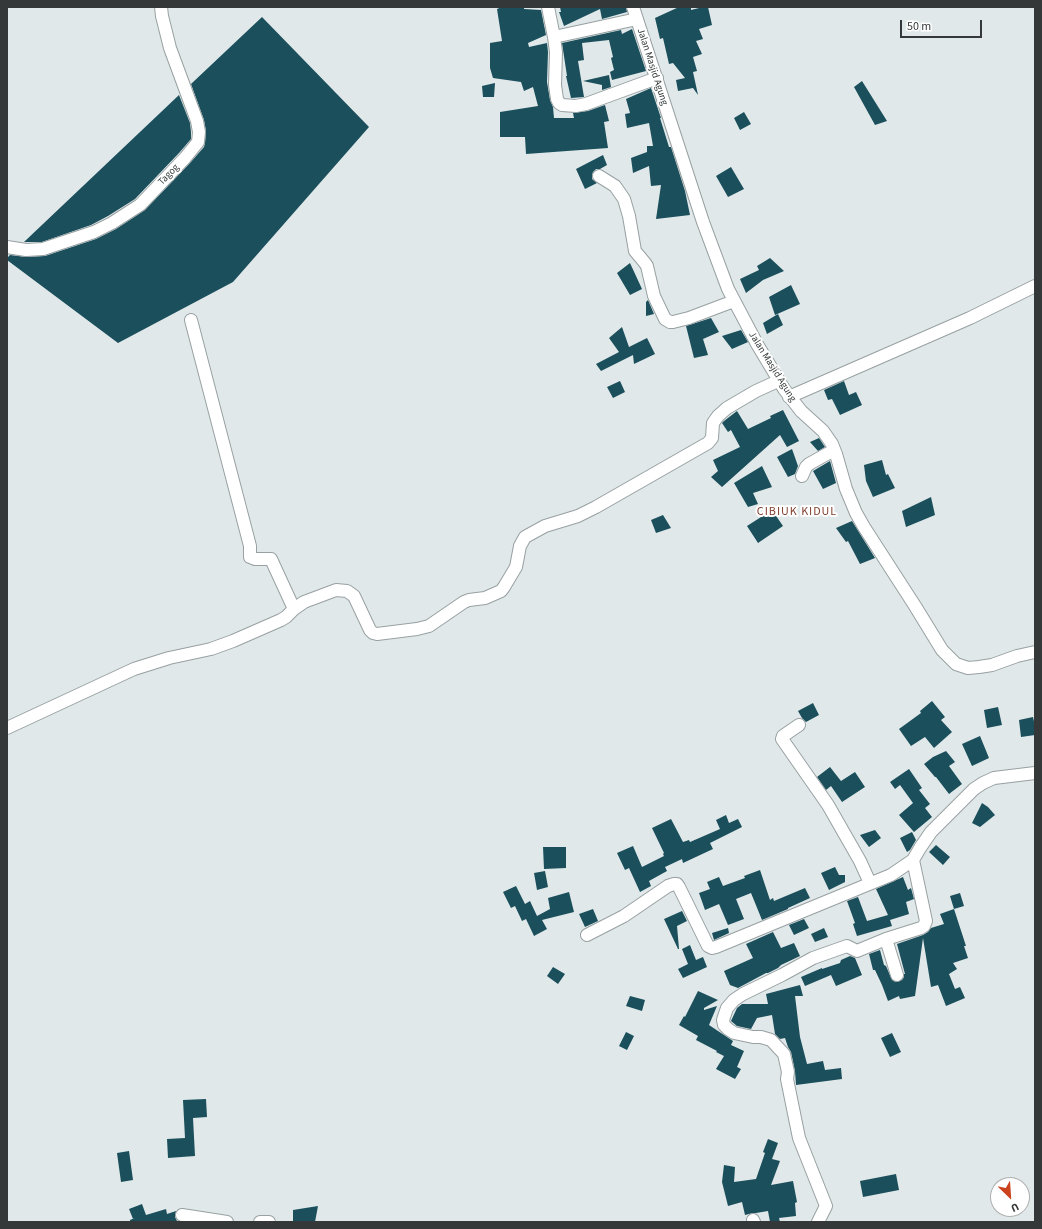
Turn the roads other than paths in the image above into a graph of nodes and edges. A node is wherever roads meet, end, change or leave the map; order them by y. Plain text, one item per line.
1 (161, 7) edge
2 (548, 7) edge
3 (633, 7) edge
4 (637, 19) junction
5 (554, 36) junction
6 (656, 78) junction
7 (599, 176) dead end
8 (7, 247) edge
9 (1035, 286) edge
10 (734, 301) junction
11 (191, 320) dead end
12 (778, 381) junction
13 (789, 397) junction
14 (834, 450) junction
15 (802, 476) dead end
16 (294, 609) junction
17 (1035, 652) edge
18 (799, 725) dead end
19 (7, 728) edge
20 (1035, 773) edge
21 (913, 860) junction
22 (870, 883) junction
23 (587, 935) dead end
24 (886, 939) junction
25 (897, 975) dead end
26 (182, 1215) dead end
27 (227, 1222) edge
28 (260, 1222) edge
29 (269, 1222) edge
30 (818, 1222) edge

1 - 8 street, Tagog
2 - 5 street
3 - 4 street, Jalan Masjid Agung
4 - 5 street
4 - 6 street, Jalan Masjid Agung
5 - 6 street
6 - 10 street, Jalan Masjid Agung
7 - 10 street
9 - 13 street
10 - 12 street, Jalan Masjid Agung
11 - 16 street
12 - 13 street, Jalan Masjid Agung
12 - 16 street
13 - 14 street, Jalan Masjid Agung
14 - 15 street
14 - 17 street, Jalan Masjid Agung
16 - 19 street
18 - 22 street
20 - 21 street
21 - 22 street
21 - 24 street
22 - 23 street
24 - 25 street
24 - 30 street
26 - 27 street
28 - 29 street

